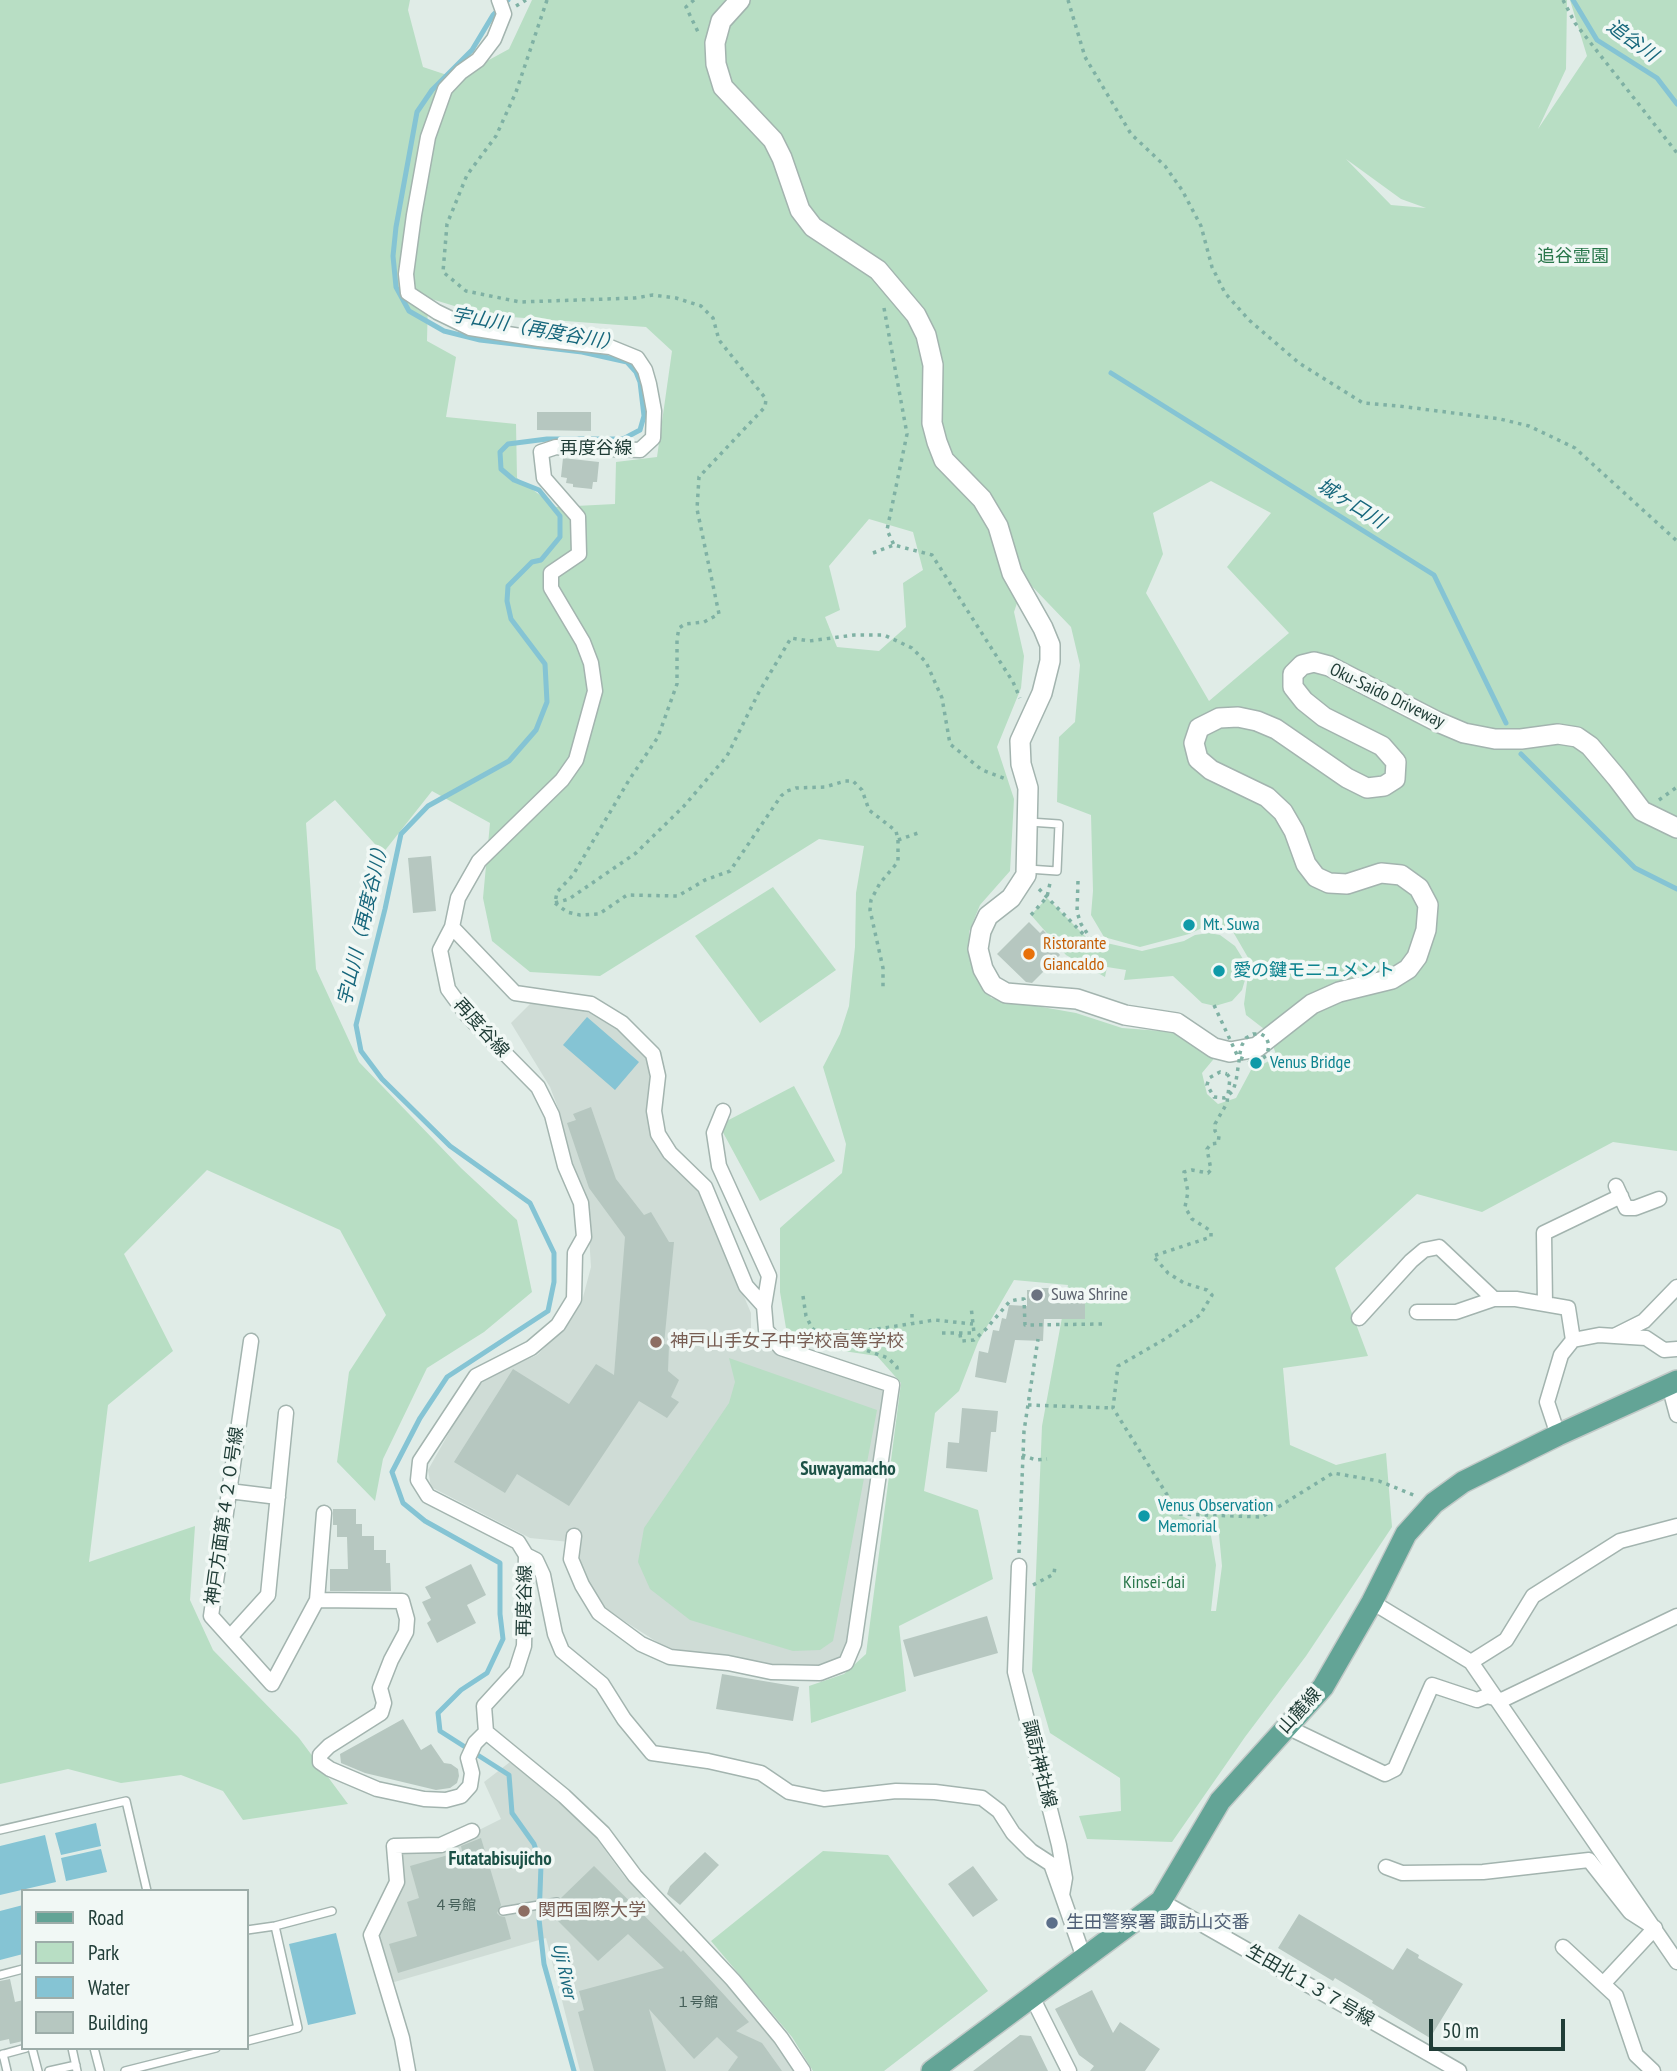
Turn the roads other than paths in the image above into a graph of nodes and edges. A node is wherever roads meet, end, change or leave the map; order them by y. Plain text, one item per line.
1 (740, 0) edge
2 (501, 6) edge
3 (1028, 822) junction
4 (1677, 828) edge
5 (1026, 872) junction
6 (452, 927) junction
7 (723, 1111) dead end
8 (1659, 1199) dead end
9 (1677, 1287) edge
10 (1494, 1299) junction
11 (1545, 1304) junction
12 (764, 1306) junction
13 (1418, 1312) dead end
14 (1359, 1318) dead end
15 (1613, 1336) junction
16 (1573, 1340) junction
17 (251, 1341) dead end
18 (1677, 1349) edge
19 (1673, 1383) edge
20 (286, 1413) dead end
21 (1677, 1415) edge
22 (1558, 1435) junction
23 (229, 1491) junction
24 (278, 1497) junction
25 (324, 1513) dead end
26 (1677, 1526) edge
27 (574, 1536) dead end
28 (526, 1555) junction
29 (1019, 1566) road end
30 (317, 1600) junction
31 (1372, 1602) junction
32 (1677, 1616) edge
33 (230, 1637) junction
34 (1471, 1662) junction
35 (1496, 1700) junction
36 (1287, 1727) junction
37 (486, 1732) junction
38 (0, 1830) edge
39 (472, 1831) dead end
40 (1386, 1867) dead end
41 (147, 1889) edge
42 (1062, 1895) junction
43 (1161, 1901) junction
44 (557, 1902) dead end
45 (332, 1911) dead end
46 (503, 1911) dead end
47 (275, 1926) junction
48 (1654, 1928) junction
49 (248, 1930) edge
50 (1563, 1947) dead end
51 (1083, 1958) junction
52 (1677, 1962) edge
53 (21, 1970) edge
54 (0, 1975) edge
55 (1603, 1984) junction
56 (1032, 1997) junction
57 (248, 2040) edge
58 (21, 2049) edge
59 (33, 2050) edge
60 (72, 2050) edge
61 (95, 2050) edge
62 (208, 2050) edge
63 (1, 2054) edge
64 (77, 2068) edge
65 (7, 2071) edge
66 (38, 2071) edge
67 (49, 2071) edge
68 (100, 2071) edge
69 (125, 2071) edge
70 (408, 2071) edge
71 (803, 2071) edge
72 (932, 2071) edge
73 (1069, 2071) edge
74 (1459, 2071) edge
75 (1653, 2071) edge

1 - 3 street
2 - 6 street, 再度谷線
3 - 5 street
3 - 5 lane
4 - 5 street, Oku-Saido Driveway
6 - 12 street
6 - 28 street, 再度谷線
7 - 12 street
8 - 11 street
9 - 15 street
10 - 11 street
10 - 13 street
10 - 14 street
11 - 16 street
12 - 27 street
15 - 16 street
15 - 18 street
16 - 22 street
17 - 23 street, 神戸方面第４２０号線
19 - 21 street
19 - 22 main road, 山麓線
20 - 24 street
22 - 31 main road, 山麓線
23 - 24 street
23 - 33 street, 神戸方面第４２０号線
24 - 33 street
25 - 30 street
26 - 34 street
28 - 37 street, 再度谷線
28 - 42 street
29 - 42 street, 諏訪神社線
30 - 33 street, 神戸方面第４２０号線
30 - 37 street
31 - 34 street
31 - 36 main road, 山麓線
32 - 35 street
34 - 35 street
35 - 36 street
35 - 48 street
36 - 43 main road, 山麓線
37 - 71 street
38 - 41 lane
39 - 70 street
40 - 48 street
42 - 51 street, 諏訪神社線
43 - 51 main road, 山麓線
43 - 74 street, 生田北１３７号線
44 - 46 lane
45 - 47 lane
47 - 49 lane
47 - 57 lane
48 - 52 street
48 - 55 street
50 - 55 street
51 - 56 main road, 山麓線
53 - 54 lane
55 - 75 street
56 - 72 main road, 山麓線
56 - 73 street
58 - 63 lane
59 - 66 lane
60 - 64 lane
61 - 68 lane
62 - 69 lane
63 - 65 lane
64 - 67 lane

